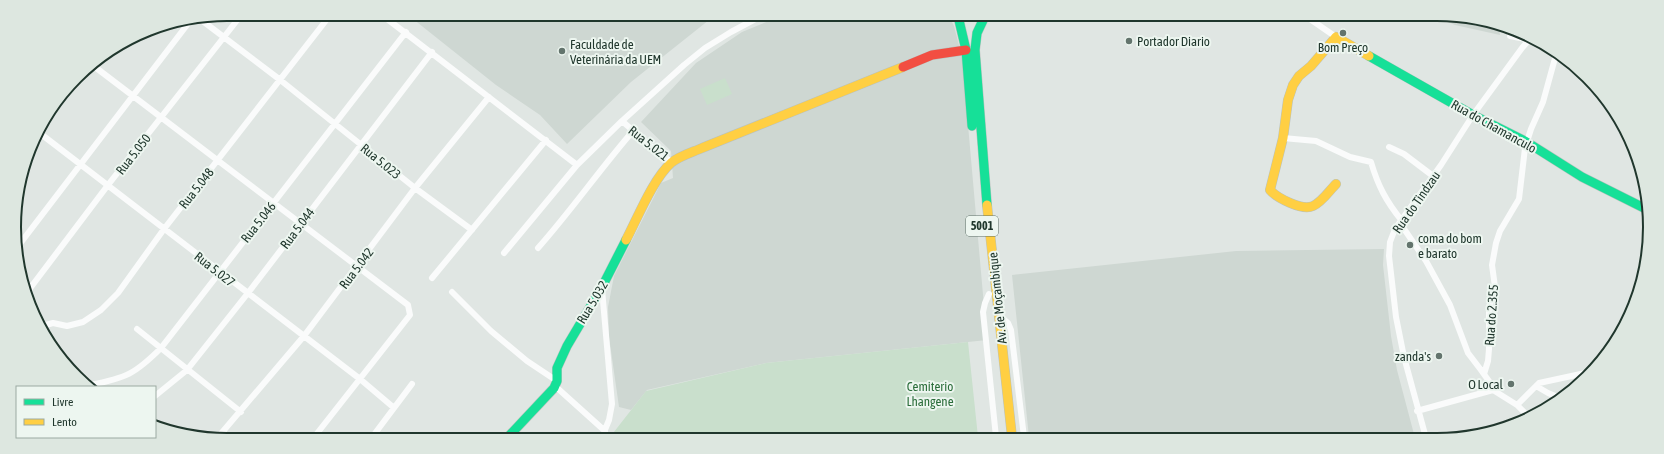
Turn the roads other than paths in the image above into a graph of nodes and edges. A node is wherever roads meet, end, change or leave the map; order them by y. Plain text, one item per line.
1 (237, 21) edge
2 (325, 21) edge
3 (391, 21) edge
4 (751, 21) edge
5 (959, 21) edge
6 (983, 21) edge
7 (1312, 21) edge
8 (204, 22) edge
9 (187, 25) edge
10 (406, 32) junction
11 (1510, 36) dead end
12 (224, 37) junction
13 (1517, 37) edge
14 (1339, 39) junction
15 (1528, 42) edge
16 (966, 50) junction
17 (432, 52) junction
18 (1555, 59) edge
19 (96, 68) edge
20 (279, 79) junction
21 (134, 96) junction
22 (489, 96) junction
23 (1473, 115) junction
24 (162, 117) junction
25 (622, 121) junction
26 (335, 123) junction
27 (633, 131) junction
28 (42, 136) edge
29 (1283, 138) junction
30 (546, 140) junction
31 (1527, 142) junction
32 (360, 144) junction
33 (1389, 147) dead end
34 (218, 160) junction
35 (672, 162) junction
36 (81, 165) junction
37 (577, 165) junction
38 (1434, 176) junction
39 (1336, 184) dead end
40 (108, 185) junction
41 (415, 188) junction
42 (274, 202) junction
43 (1642, 207) edge
44 (1401, 222) junction
45 (300, 223) junction
46 (164, 229) junction
47 (472, 230) junction
48 (21, 242) edge
49 (538, 248) dead end
50 (504, 252) dead end
51 (358, 266) junction
52 (219, 272) junction
53 (432, 278) dead end
54 (30, 286) edge
55 (602, 287) junction
56 (452, 292) dead end
57 (248, 293) junction
58 (989, 294) junction
59 (999, 315) junction
60 (46, 325) edge
61 (137, 329) dead end
62 (304, 336) junction
63 (161, 348) junction
64 (187, 370) junction
65 (1484, 374) junction
66 (1582, 374) edge
67 (360, 380) junction
68 (556, 383) junction
69 (94, 384) edge
70 (412, 384) dead end
71 (1536, 386) junction
72 (1492, 387) junction
73 (156, 395) edge
74 (1554, 396) edge
75 (1517, 405) junction
76 (393, 407) junction
77 (1417, 411) junction
78 (241, 412) junction
79 (1525, 413) edge
80 (222, 433) edge
81 (317, 433) edge
82 (374, 433) edge
83 (511, 433) edge
84 (603, 433) edge
85 (604, 433) edge
86 (996, 433) edge
87 (1003, 433) edge
88 (1012, 433) edge
89 (1024, 433) edge
90 (1424, 433) edge

1 - 12 street, Rua 5.050
2 - 20 street, Rua 5.048
3 - 10 street
4 - 25 street
5 - 16 main road, Av. de Moçambique / 5001
6 - 59 main road, Av. de Moçambique / 5001
7 - 14 street, Rua do Chamanculo
8 - 12 street, Rua 5.023
9 - 21 street
10 - 17 street
10 - 26 street, Rua 5.046
11 - 13 street
12 - 20 street, Rua 5.023
12 - 24 street, Rua 5.050
14 - 23 main road, Rua do Chamanculo
14 - 29 main road
15 - 23 street, Rua do Tindzau
16 - 35 main road, Rua 5.021
16 - 58 main road, Av. de Moçambique / 5001
17 - 22 street
17 - 32 street, Rua 5.044
18 - 31 street, Rua do 2.355
19 - 21 street
20 - 26 street, Rua 5.023
20 - 34 street, Rua 5.048
21 - 24 street
21 - 36 street
22 - 30 street
22 - 41 street, Rua 5.042
23 - 31 main road, Rua do Chamanculo
23 - 38 street, Rua do Tindzau
24 - 34 street
24 - 40 street, Rua 5.050
25 - 27 street, Rua 5.021
25 - 37 street, Rua 5.021
26 - 32 street, Rua 5.023
26 - 42 street, Rua 5.046
27 - 35 street, Rua 5.021
27 - 49 street
28 - 36 street, Rua 5.027
29 - 39 main road
29 - 44 street
30 - 37 street
30 - 47 street
31 - 43 main road, Rua do Chamanculo
31 - 65 street, Rua do 2.355
32 - 41 street, Rua 5.023
32 - 45 street, Rua 5.044
33 - 38 street
34 - 42 street
34 - 46 street, Rua 5.048
35 - 55 main road, Rua 5.032
36 - 40 street, Rua 5.027
36 - 48 street
37 - 50 street, Rua 5.021
38 - 44 street, Rua do Tindzau
40 - 46 street, Rua 5.027
40 - 54 street, Rua 5.050
41 - 47 street, Rua 5.023
41 - 51 street, Rua 5.042
42 - 45 street
42 - 52 street, Rua 5.046
44 - 65 street
44 - 77 street, Rua do Tindzau
45 - 51 street
45 - 57 street, Rua 5.044
46 - 52 street, Rua 5.027
46 - 60 street, Rua 5.048
47 - 53 street
51 - 62 street, Rua 5.042
51 - 67 street
52 - 57 street, Rua 5.027
52 - 63 street, Rua 5.046
55 - 68 main road, Rua 5.032
55 - 85 street
56 - 68 street
57 - 62 street, Rua 5.027
57 - 64 street, Rua 5.044
58 - 86 street
58 - 87 main road, Av. de Moçambique / 5001
59 - 88 main road, Av. de Moçambique / 5001
59 - 89 street
61 - 63 street
62 - 67 street, Rua 5.027
62 - 78 street, Rua 5.042
63 - 64 street
63 - 69 street, Rua 5.046
64 - 73 street, Rua 5.044
64 - 78 street
65 - 72 street
66 - 71 street
67 - 76 street, Rua 5.027
67 - 81 street
68 - 83 main road
68 - 84 street
70 - 76 street
71 - 74 street
71 - 75 street
72 - 75 street
72 - 77 street
75 - 79 street
76 - 82 street
77 - 90 street, Rua do Tindzau
78 - 80 street, Rua 5.042

